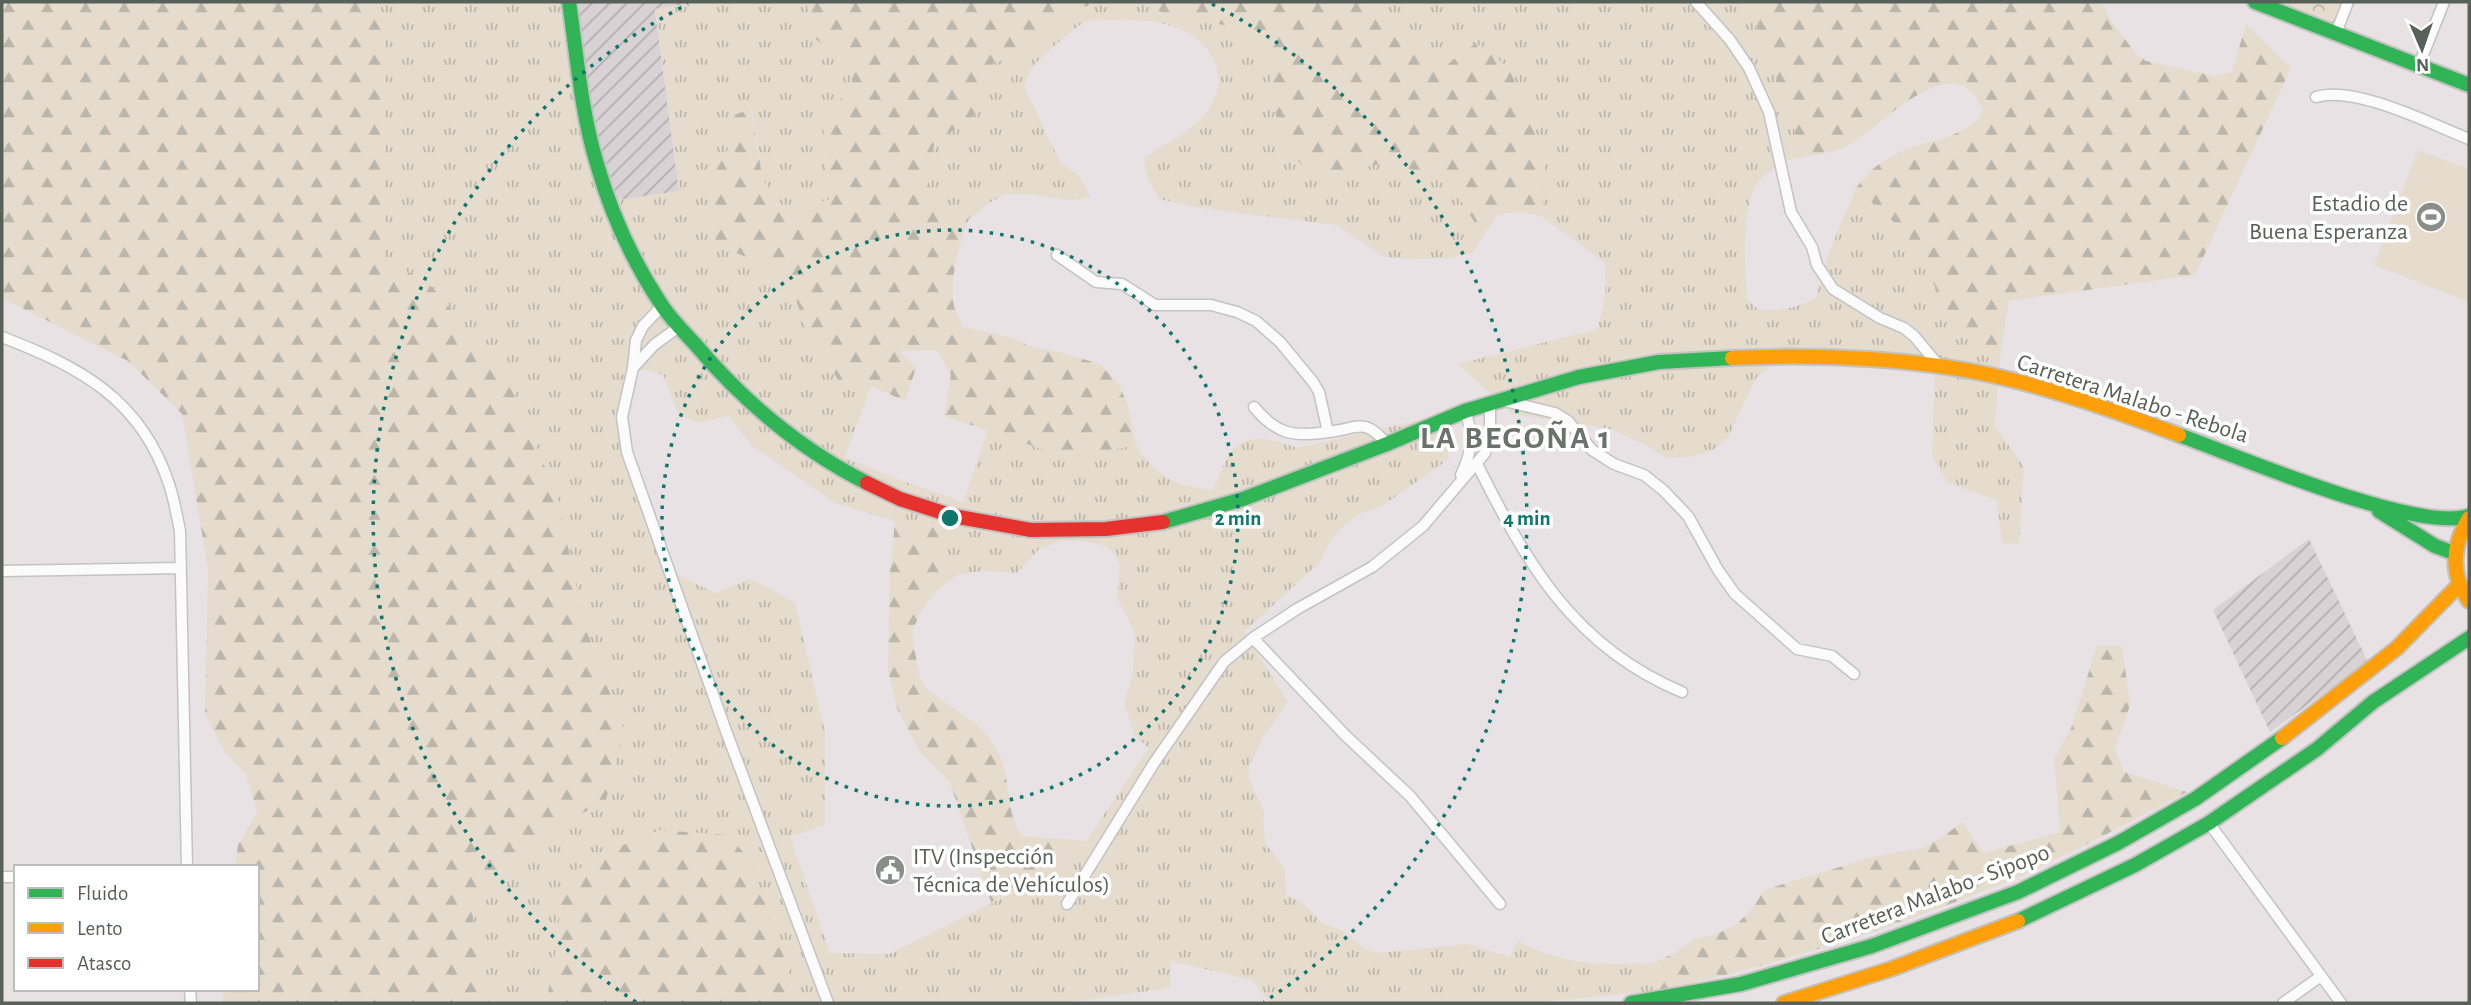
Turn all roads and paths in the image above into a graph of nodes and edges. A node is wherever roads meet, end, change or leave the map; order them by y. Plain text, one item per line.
1 (569, 2) edge
2 (1696, 2) edge
3 (2255, 2) edge
4 (2348, 2) edge
5 (2444, 2) edge
6 (2274, 5) edge
7 (2336, 33) junction
8 (2419, 65) junction
9 (2469, 85) edge
10 (2316, 97) dead end
11 (2469, 139) edge
12 (1057, 255) dead end
13 (662, 306) junction
14 (680, 326) junction
15 (2, 337) edge
16 (1940, 367) junction
17 (633, 368) junction
18 (1493, 401) junction
19 (1255, 407) dead end
20 (1465, 411) junction
21 (1328, 432) junction
22 (1387, 444) junction
23 (1477, 464) junction
24 (1458, 482) junction
25 (2369, 505) junction
26 (2469, 517) edge
27 (2454, 553) junction
28 (181, 568) junction
29 (2, 571) edge
30 (2459, 585) junction
31 (2469, 601) edge
32 (1253, 638) junction
33 (2469, 638) edge
34 (1854, 674) dead end
35 (1682, 692) dead end
36 (2209, 823) junction
37 (187, 865) edge
38 (1066, 904) dead end
39 (1500, 904) dead end
40 (2321, 976) junction
41 (828, 1003) edge
42 (1631, 1003) edge
43 (1784, 1003) edge
44 (2283, 1003) edge
45 (2341, 1003) edge

1 - 13 main road, Carretera Malabo - Rebola
2 - 16 street
3 - 6 main road
4 - 7 street
5 - 8 street
6 - 7 main road
7 - 8 main road
8 - 9 main road
10 - 11 street
12 - 21 street
13 - 14 main road, Carretera Malabo - Rebola
13 - 17 street
14 - 17 street
14 - 22 main road, Carretera Malabo - Rebola
15 - 28 street
16 - 18 main road, Carretera Malabo - Rebola
16 - 25 main road, Carretera Malabo - Rebola
17 - 41 street
18 - 20 main road, Carretera Malabo - Rebola
18 - 23 street
18 - 34 street
19 - 21 street
20 - 22 main road, Carretera Malabo - Rebola
20 - 24 street
21 - 22 street
23 - 24 street
23 - 35 street
24 - 32 street
25 - 26 main road, Carretera Malabo - Rebola
25 - 27 main road, Carretera Malabo - Rebola
26 - 27 main road
27 - 30 main road
28 - 29 street
28 - 37 street
30 - 31 main road
30 - 42 main road, Carretera Malabo - Sipopo
32 - 38 street
32 - 39 street
33 - 36 main road, Carretera Malabo - Sipopo
36 - 40 street
36 - 43 main road, Carretera Malabo - Sipopo
40 - 44 street
40 - 45 street

